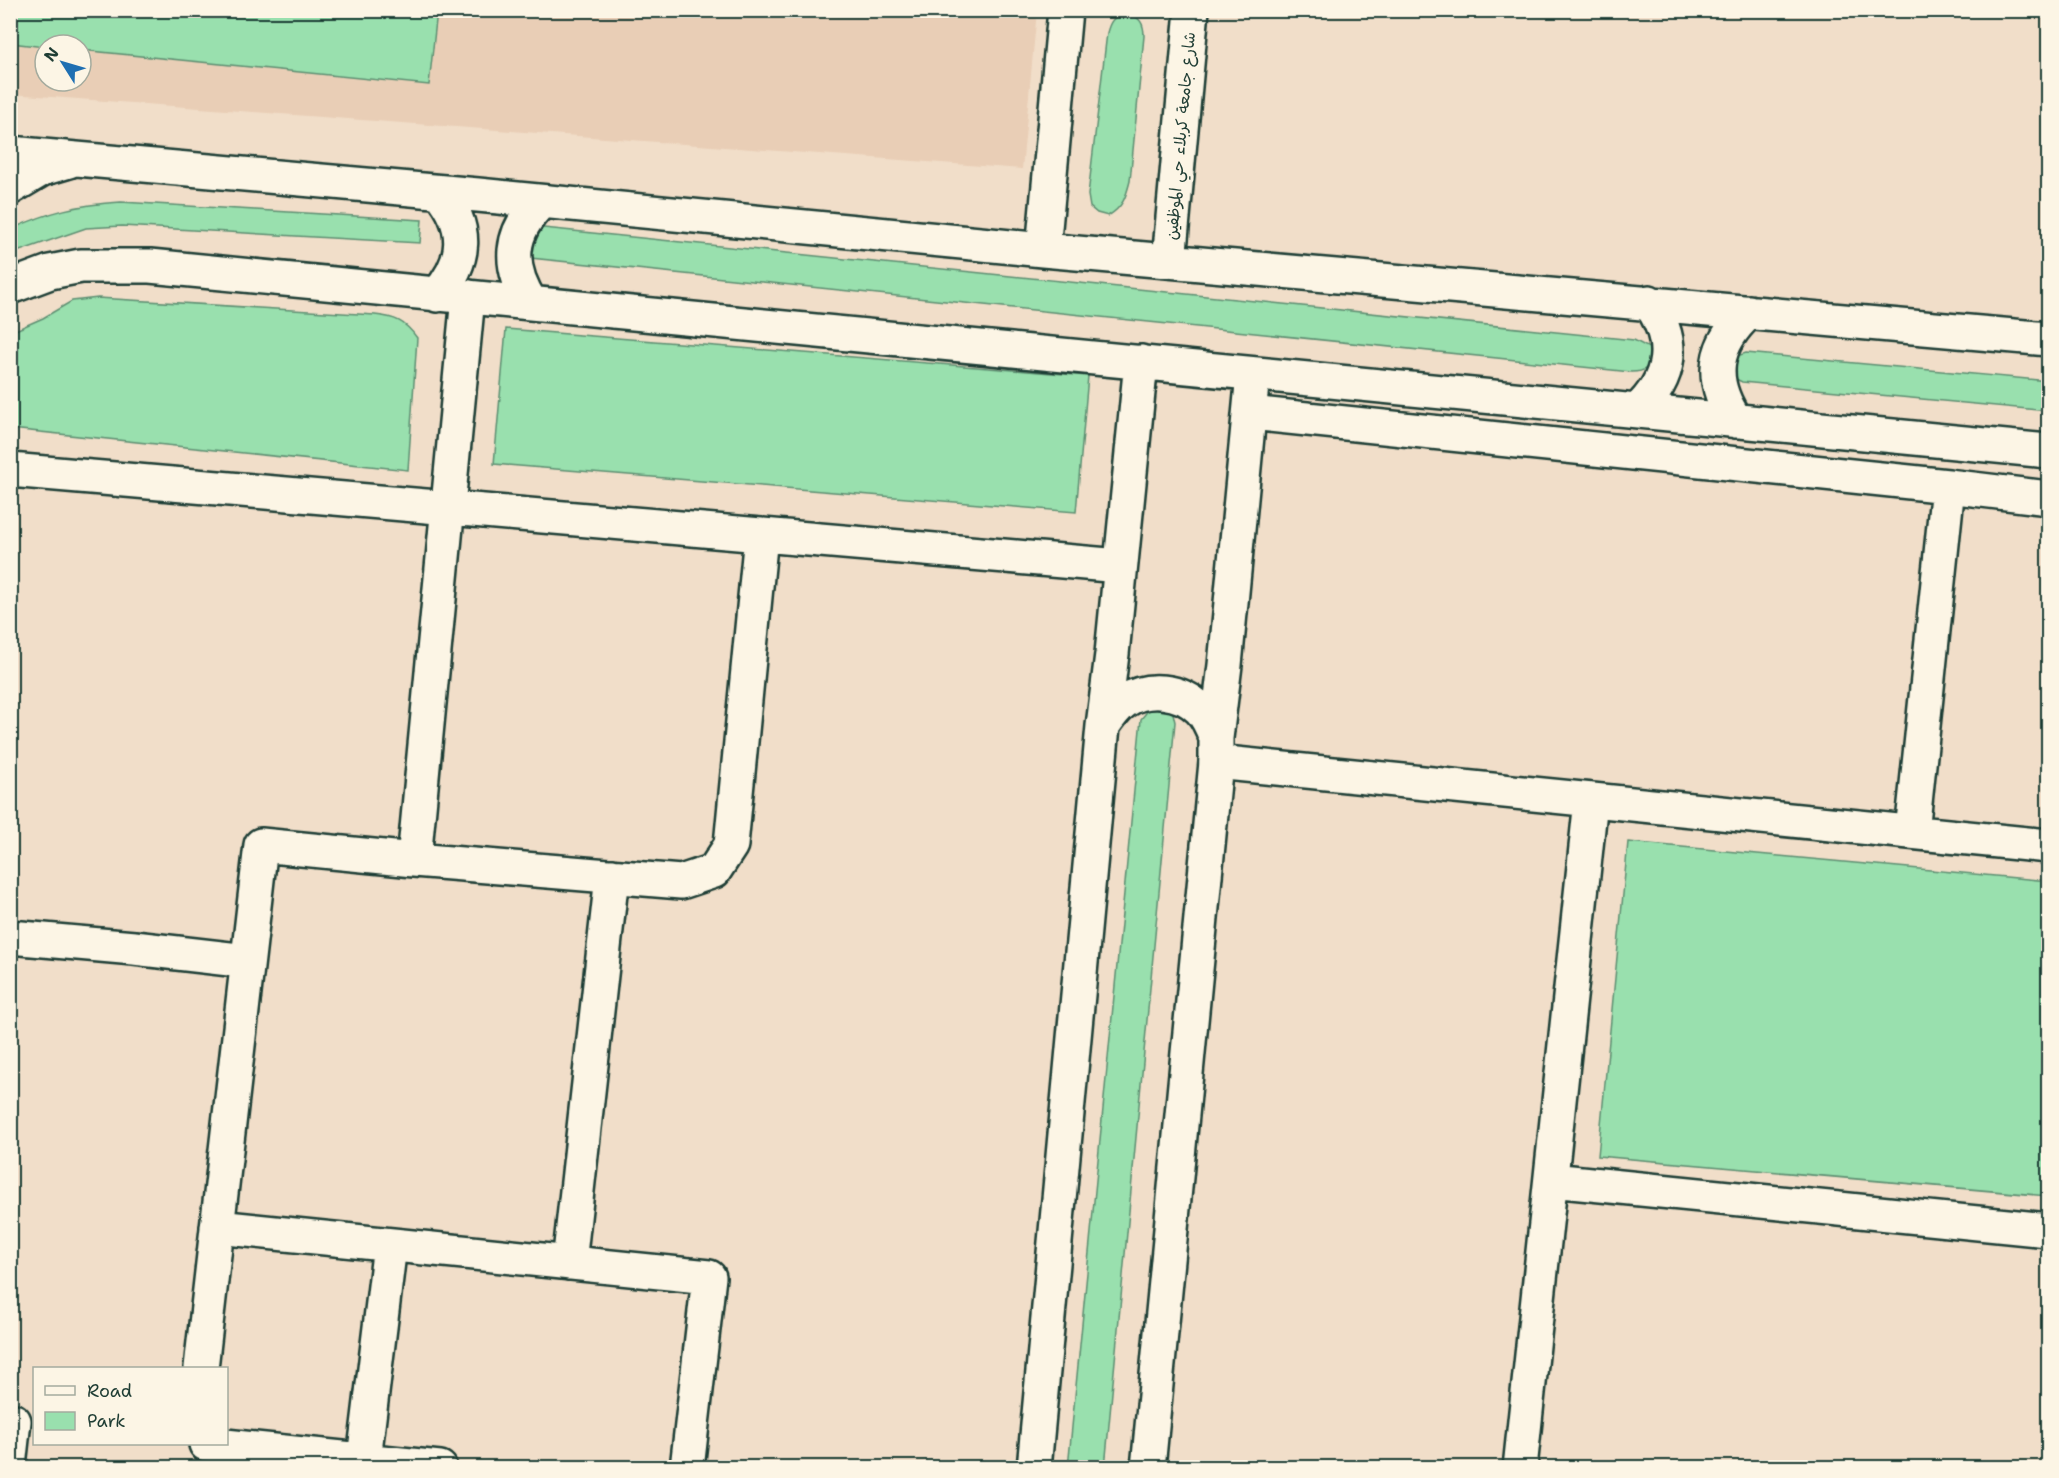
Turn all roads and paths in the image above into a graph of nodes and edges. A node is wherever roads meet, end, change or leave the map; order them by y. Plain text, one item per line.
1 (1065, 10) edge
2 (1192, 10) edge
3 (10, 153) edge
4 (73, 159) junction
5 (10, 188) edge
6 (440, 192) junction
7 (541, 202) junction
8 (1043, 250) junction
9 (1169, 261) junction
10 (10, 287) edge
11 (453, 296) junction
12 (1649, 302) junction
13 (531, 303) junction
14 (1749, 312) junction
15 (2049, 339) edge
16 (1140, 362) junction
17 (1253, 374) junction
18 (1637, 411) junction
19 (1250, 413) junction
20 (1736, 421) junction
21 (2049, 451) edge
22 (10, 470) edge
23 (1947, 486) junction
24 (2049, 498) edge
25 (448, 507) junction
26 (761, 535) junction
27 (1120, 566) junction
28 (1103, 726) junction
29 (1216, 750) junction
30 (1591, 800) junction
31 (1912, 832) junction
32 (2049, 846) edge
33 (414, 860) junction
34 (612, 876) junction
35 (10, 937) edge
36 (247, 961) junction
37 (1551, 1180) junction
38 (217, 1227) junction
39 (2049, 1230) edge
40 (390, 1245) junction
41 (569, 1263) junction
42 (201, 1367) edge
43 (20, 1422) edge
44 (226, 1445) edge
45 (10, 1457) edge
46 (364, 1459) junction
47 (440, 1467) edge
48 (687, 1467) edge
49 (1034, 1467) edge
50 (1148, 1467) edge
51 (1520, 1467) edge

1 - 8 street
2 - 9 street, شارع جامعة كربلاء حي الموظفين
3 - 4 street
4 - 5 street
4 - 6 street
6 - 7 street
6 - 11 street
7 - 8 street
7 - 13 street
8 - 9 street
9 - 12 street
10 - 11 street
11 - 13 street
11 - 25 street
12 - 14 street
12 - 18 street
13 - 16 street
14 - 15 street
14 - 20 street
16 - 17 street
16 - 27 street
17 - 18 street
17 - 19 street
18 - 20 street
19 - 23 street
19 - 29 street
20 - 21 street
22 - 25 street
23 - 24 street
23 - 31 street
25 - 26 street
25 - 33 street
26 - 27 street
26 - 34 street
27 - 28 street
28 - 29 street
28 - 49 street
29 - 30 street
29 - 50 street
30 - 31 street
30 - 37 street
31 - 32 street
33 - 34 street
33 - 36 street
34 - 41 street
35 - 36 street
36 - 38 street
37 - 39 street
37 - 51 street
38 - 40 street
38 - 42 street
40 - 41 street
40 - 46 street
41 - 48 street
43 - 45 street
44 - 46 street
46 - 47 street

